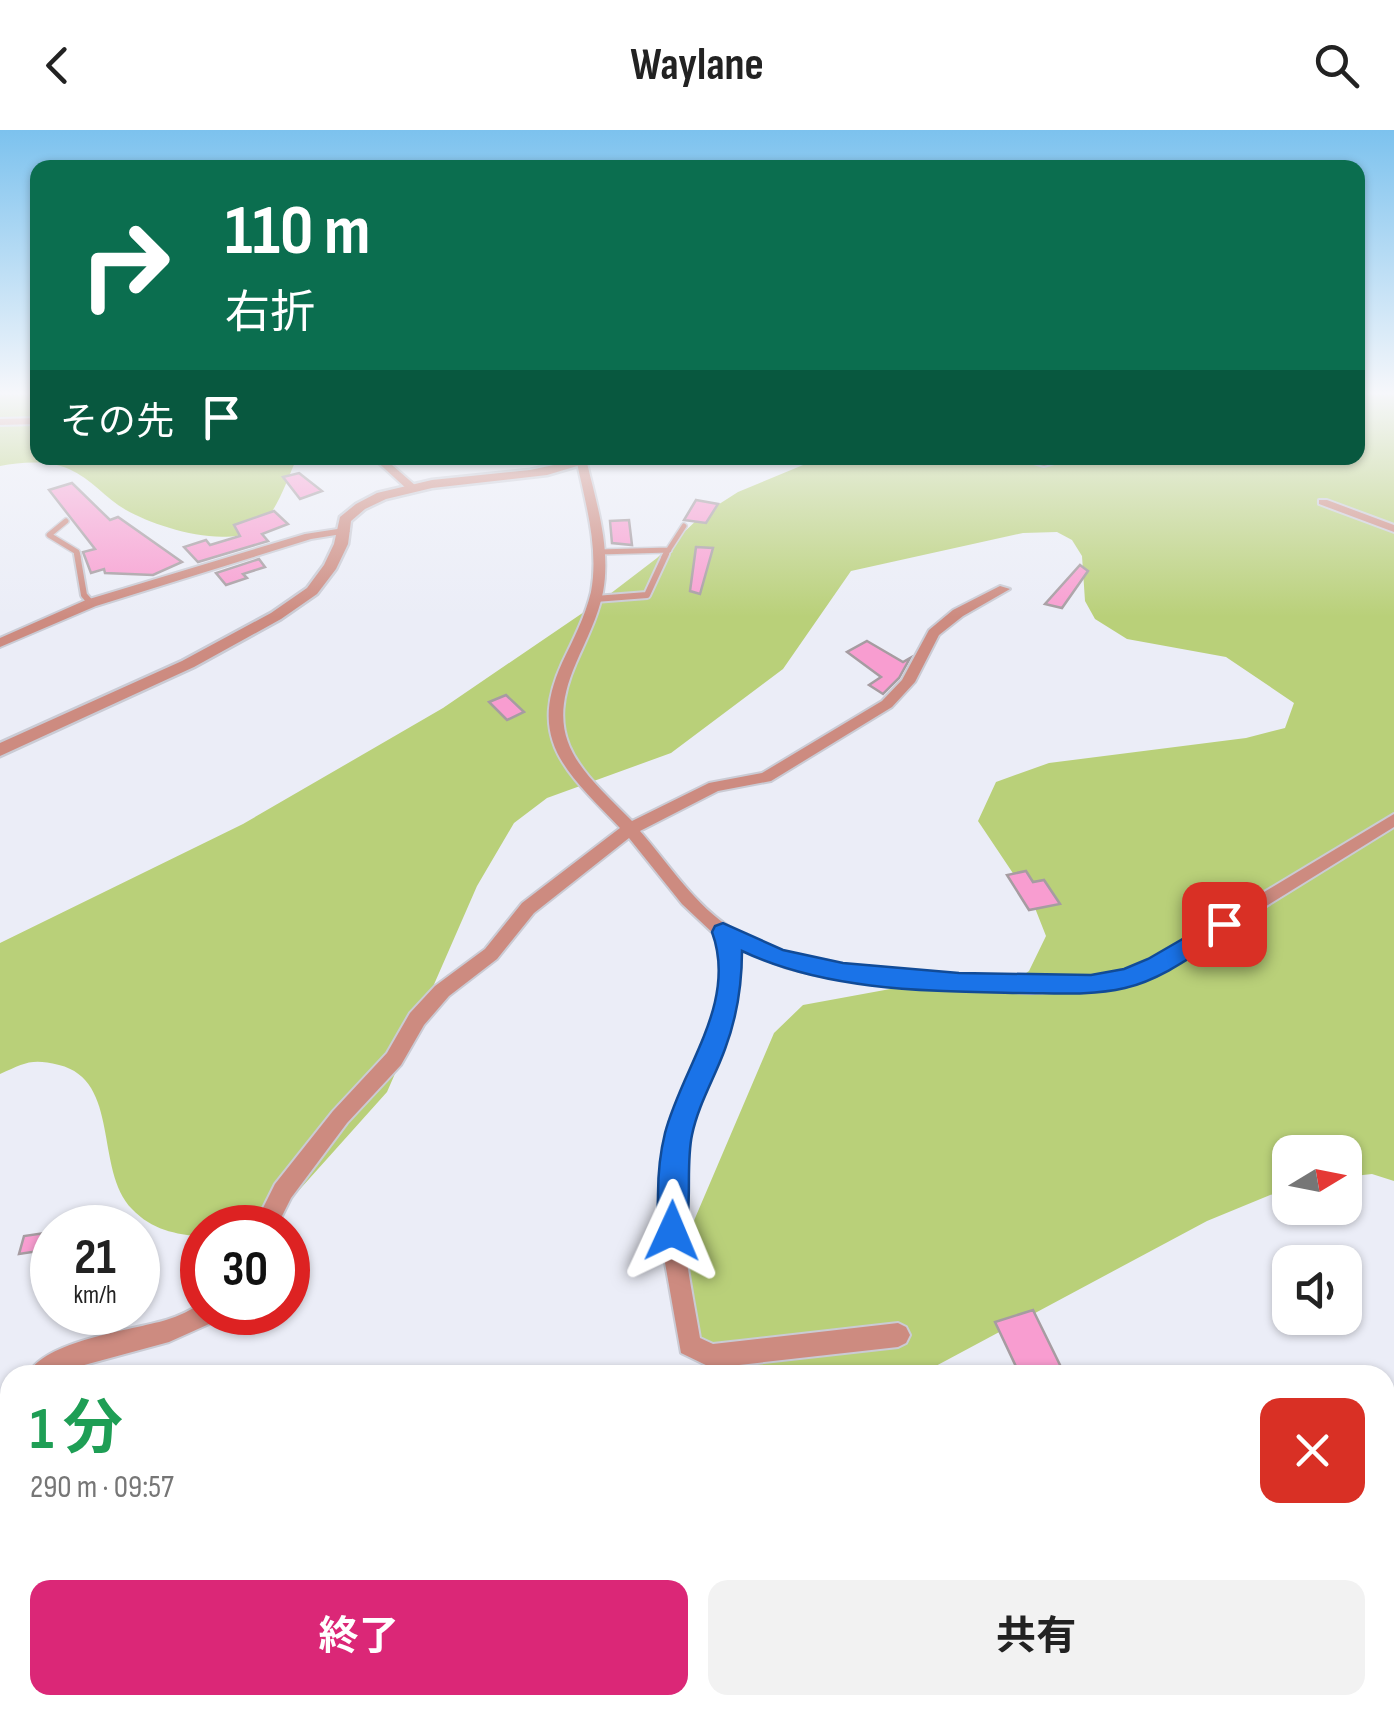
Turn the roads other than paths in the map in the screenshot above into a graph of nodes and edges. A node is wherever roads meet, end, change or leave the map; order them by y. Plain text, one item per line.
1 (390, 469) edge
2 (555, 469) edge
3 (583, 469) edge
4 (412, 488) junction
5 (1323, 502) dead end
6 (66, 520) dead end
7 (684, 526) dead end
8 (1394, 529) edge
9 (344, 531) junction
10 (669, 550) junction
11 (599, 552) junction
12 (1004, 588) dead end
13 (595, 600) junction
14 (91, 604) junction
15 (0, 642) edge
16 (0, 750) edge
17 (1394, 820) edge
18 (630, 830) junction
19 (723, 932) junction
20 (278, 1205) edge
21 (180, 1327) edge
22 (898, 1334) dead end
23 (60, 1365) edge

1 - 4 street
2 - 4 street
3 - 11 street
4 - 9 street
5 - 8 street
6 - 14 lane
7 - 10 lane
9 - 14 street
9 - 16 street
10 - 11 lane
10 - 13 lane
11 - 13 street
12 - 18 street
13 - 18 street
14 - 15 street
17 - 19 street
18 - 19 street
18 - 20 street
19 - 22 street
21 - 23 street

